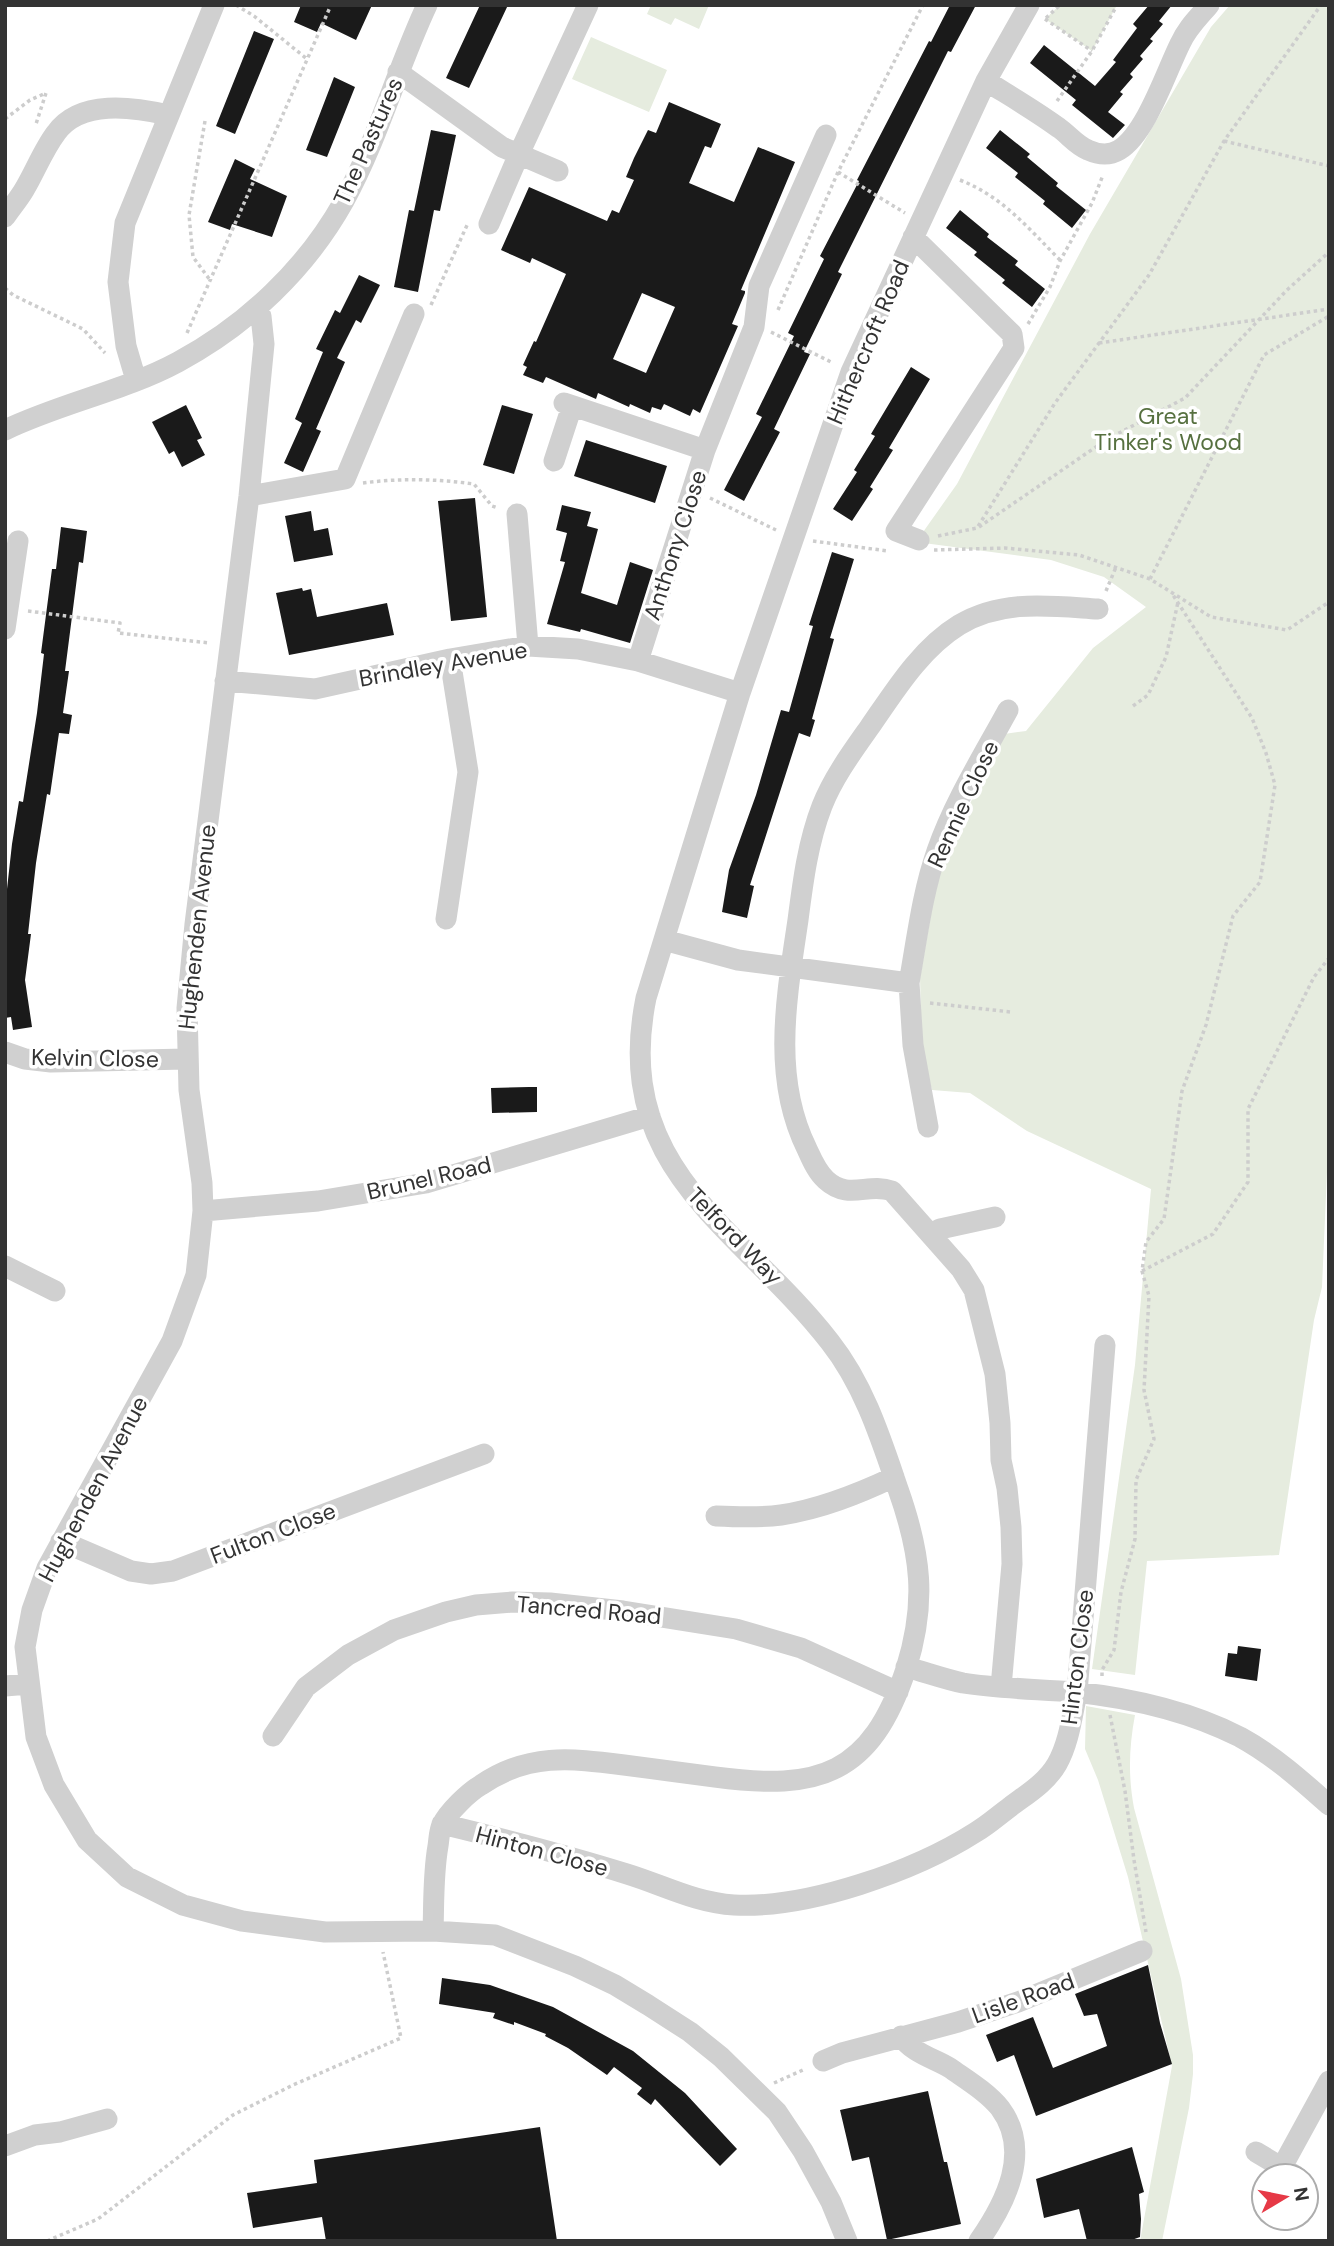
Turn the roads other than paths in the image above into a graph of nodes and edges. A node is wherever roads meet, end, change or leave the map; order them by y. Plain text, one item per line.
1 (214, 5) edge
2 (427, 5) edge
3 (588, 5) edge
4 (1209, 5) edge
5 (1034, 10) edge
6 (398, 72) junction
7 (986, 81) junction
8 (168, 115) junction
9 (826, 135) dead end
10 (519, 154) junction
11 (558, 171) dead end
12 (5, 217) edge
13 (479, 223) road end
14 (916, 229) junction
15 (255, 309) junction
16 (422, 311) road end
17 (136, 380) junction
18 (5, 430) edge
19 (705, 450) junction
20 (554, 461) dead end
21 (249, 496) junction
22 (516, 514) dead end
23 (18, 541) dead end
24 (923, 545) road end
25 (1098, 609) road end
26 (7, 619) edge
27 (528, 646) junction
28 (450, 659) junction
29 (638, 661) junction
30 (225, 681) junction
31 (740, 693) junction
32 (1008, 710) dead end
33 (446, 919) dead end
34 (664, 940) junction
35 (791, 967) junction
36 (909, 992) junction
37 (5, 1052) edge
38 (186, 1059) junction
39 (650, 1116) junction
40 (928, 1127) dead end
41 (203, 1211) junction
42 (995, 1217) dead end
43 (931, 1234) junction
44 (5, 1266) edge
45 (55, 1292) dead end
46 (1105, 1345) dead end
47 (484, 1454) dead end
48 (894, 1477) junction
49 (716, 1516) dead end
50 (61, 1541) junction
51 (906, 1667) junction
52 (29, 1684) junction
53 (5, 1686) edge
54 (1001, 1687) junction
55 (898, 1692) junction
56 (1077, 1693) junction
57 (273, 1736) dead end
58 (1329, 1805) edge
59 (442, 1824) junction
60 (433, 1931) junction
61 (1142, 1951) road end
62 (901, 2036) junction
63 (823, 2061) dead end
64 (1329, 2081) edge
65 (107, 2119) dead end
66 (5, 2146) edge
67 (1256, 2152) dead end
68 (1273, 2162) edge
69 (1293, 2162) edge
70 (848, 2241) edge
71 (979, 2241) edge

1 - 8 street
2 - 6 street, The Pastures
3 - 10 street
4 - 7 street
5 - 7 street, Hithercroft Road
6 - 10 street
6 - 15 street, The Pastures
7 - 14 street, Hithercroft Road
8 - 12 street
8 - 17 street
9 - 19 street
10 - 11 street
10 - 13 street
14 - 24 street
14 - 31 street, Hithercroft Road
15 - 17 street, The Pastures
15 - 21 street, Hughenden Avenue
16 - 21 street
17 - 18 street, The Pastures
19 - 20 street, Anthony Close
19 - 29 street, Anthony Close
21 - 30 street, Hughenden Avenue
22 - 27 street
23 - 26 street
25 - 35 street
27 - 28 street, Brindley Avenue
27 - 29 street, Brindley Avenue
28 - 30 street, Brindley Avenue
28 - 33 street
29 - 31 street, Brindley Avenue
30 - 38 street, Hughenden Avenue
31 - 34 street, Telford Way
32 - 36 street, Rennie Close
34 - 35 street
34 - 39 street, Telford Way
35 - 36 street
35 - 43 street
36 - 40 street, Rennie Close
37 - 38 street, Kelvin Close
38 - 41 street, Hughenden Avenue
39 - 41 street, Brunel Road
39 - 48 street, Telford Way
41 - 50 street, Hughenden Avenue
42 - 43 street
43 - 54 street
44 - 45 street
46 - 56 street, Hinton Close
47 - 50 street, Fulton Close
48 - 49 street
48 - 51 street, Telford Way
50 - 52 street, Hughenden Avenue
51 - 54 street
51 - 55 street, Telford Way
52 - 53 street
52 - 60 street, Hughenden Avenue
54 - 56 street
55 - 57 street, Tancred Road
55 - 59 street, Telford Way
56 - 58 street
56 - 59 street, Hinton Close
59 - 60 street, Telford Way
60 - 70 street, Hughenden Avenue
61 - 62 street, Lisle Road
62 - 63 street, Lisle Road
62 - 71 street
64 - 69 street
65 - 66 street
67 - 68 street

